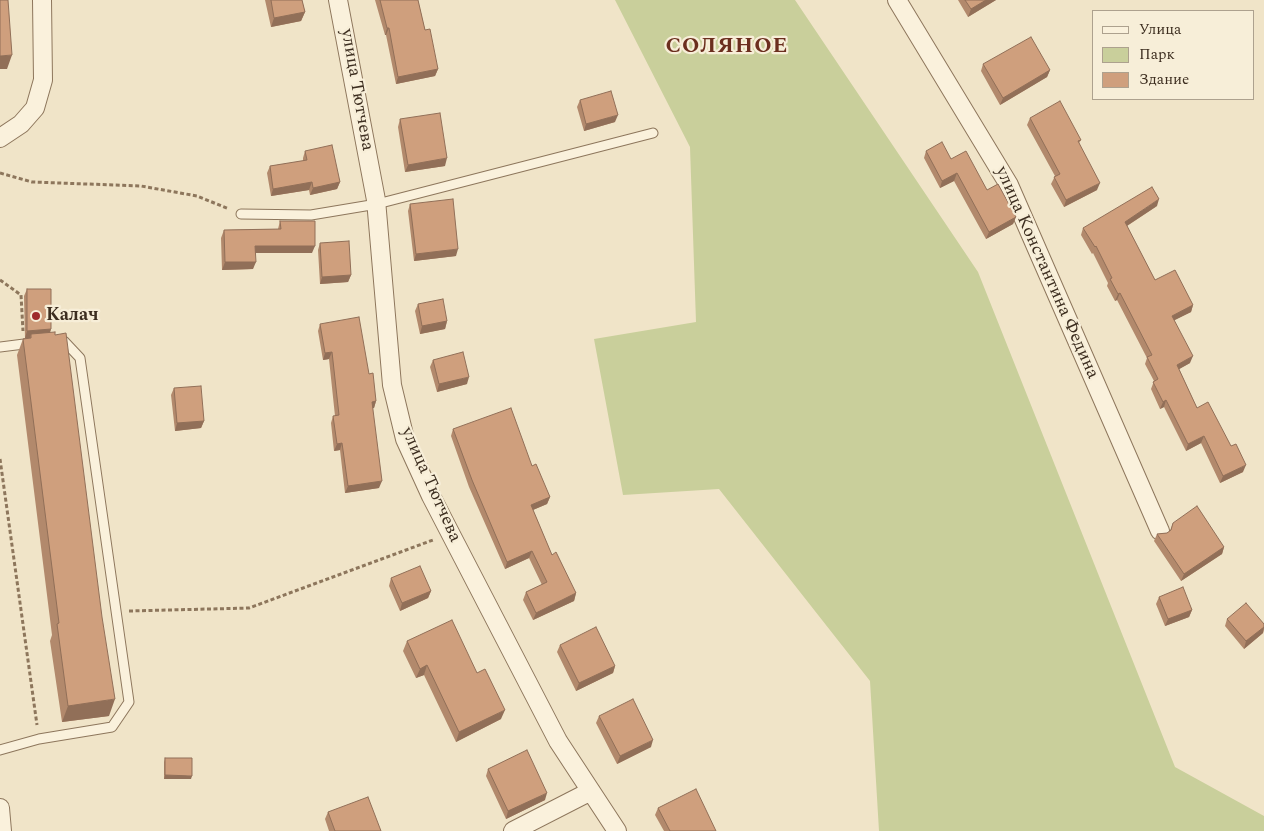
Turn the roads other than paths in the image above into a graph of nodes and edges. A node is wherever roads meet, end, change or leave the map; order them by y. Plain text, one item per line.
1 (42, 0) edge
2 (338, 0) edge
3 (896, 0) edge
4 (653, 133) dead end
5 (0, 138) edge
6 (377, 204) junction
7 (241, 214) road end
8 (0, 347) edge
9 (1160, 531) dead end
10 (0, 750) edge
11 (590, 791) junction
12 (0, 808) edge
13 (2, 831) edge
14 (513, 831) edge
15 (617, 831) edge

1 - 5 street
2 - 6 street, улица Тютчева
3 - 9 street, улица Константина Федина
4 - 6 lane
6 - 7 lane
6 - 11 street, улица Тютчева
8 - 10 lane
11 - 14 street
11 - 15 street, улица Тютчева
12 - 13 street

